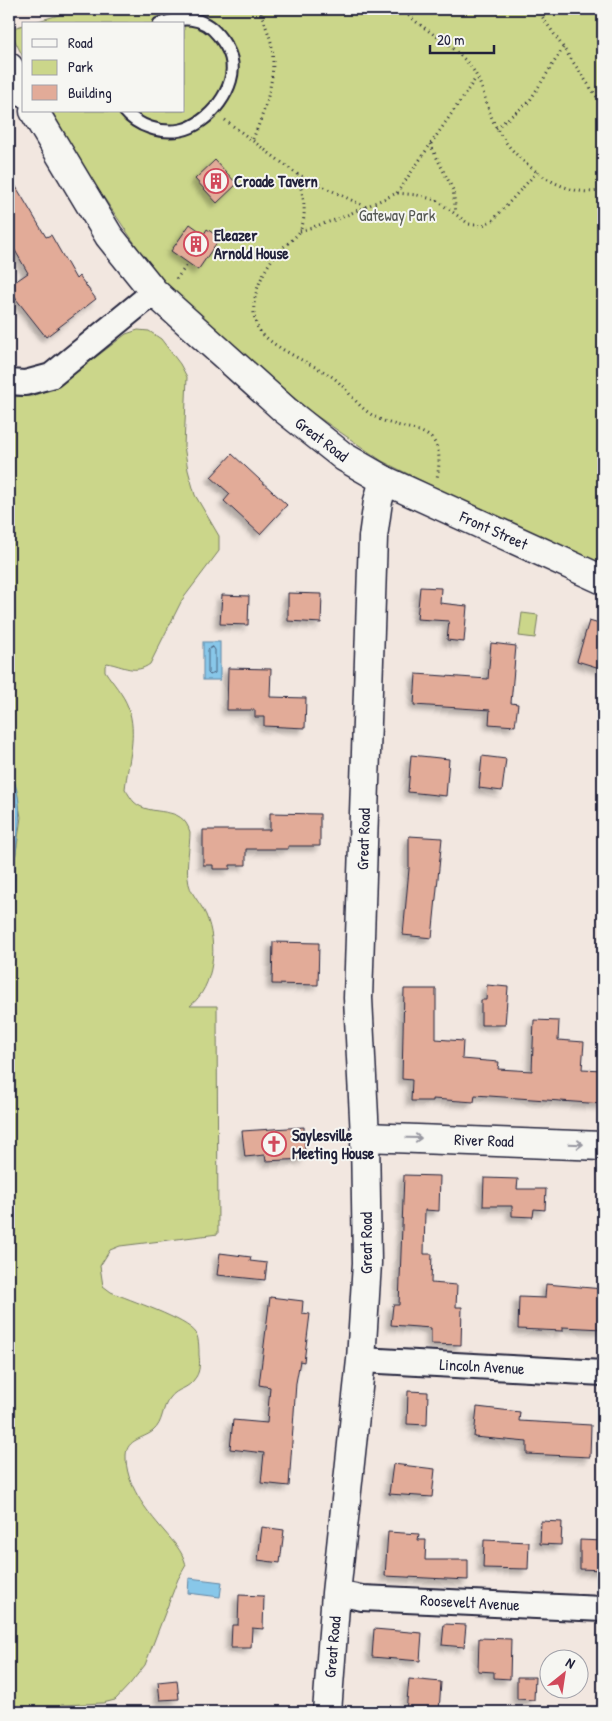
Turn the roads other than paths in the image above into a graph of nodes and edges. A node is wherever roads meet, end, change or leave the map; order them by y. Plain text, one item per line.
1 (169, 22) edge
2 (35, 112) edge
3 (126, 112) edge
4 (154, 292) junction
5 (9, 382) edge
6 (384, 480) junction
7 (603, 580) edge
8 (365, 1137) junction
9 (603, 1146) edge
10 (360, 1360) junction
11 (603, 1373) edge
12 (336, 1593) junction
13 (603, 1608) edge
14 (327, 1712) edge

1 - 3 lane
2 - 4 main road, Great Road
4 - 5 street
4 - 6 main road, Great Road
6 - 7 main road, Front Street
6 - 8 main road, Great Road
8 -> 9 main road, River Road
8 - 10 main road, Great Road
10 - 11 street, Lincoln Avenue
10 - 12 main road, Great Road
12 - 13 street, Roosevelt Avenue
12 - 14 main road, Great Road

